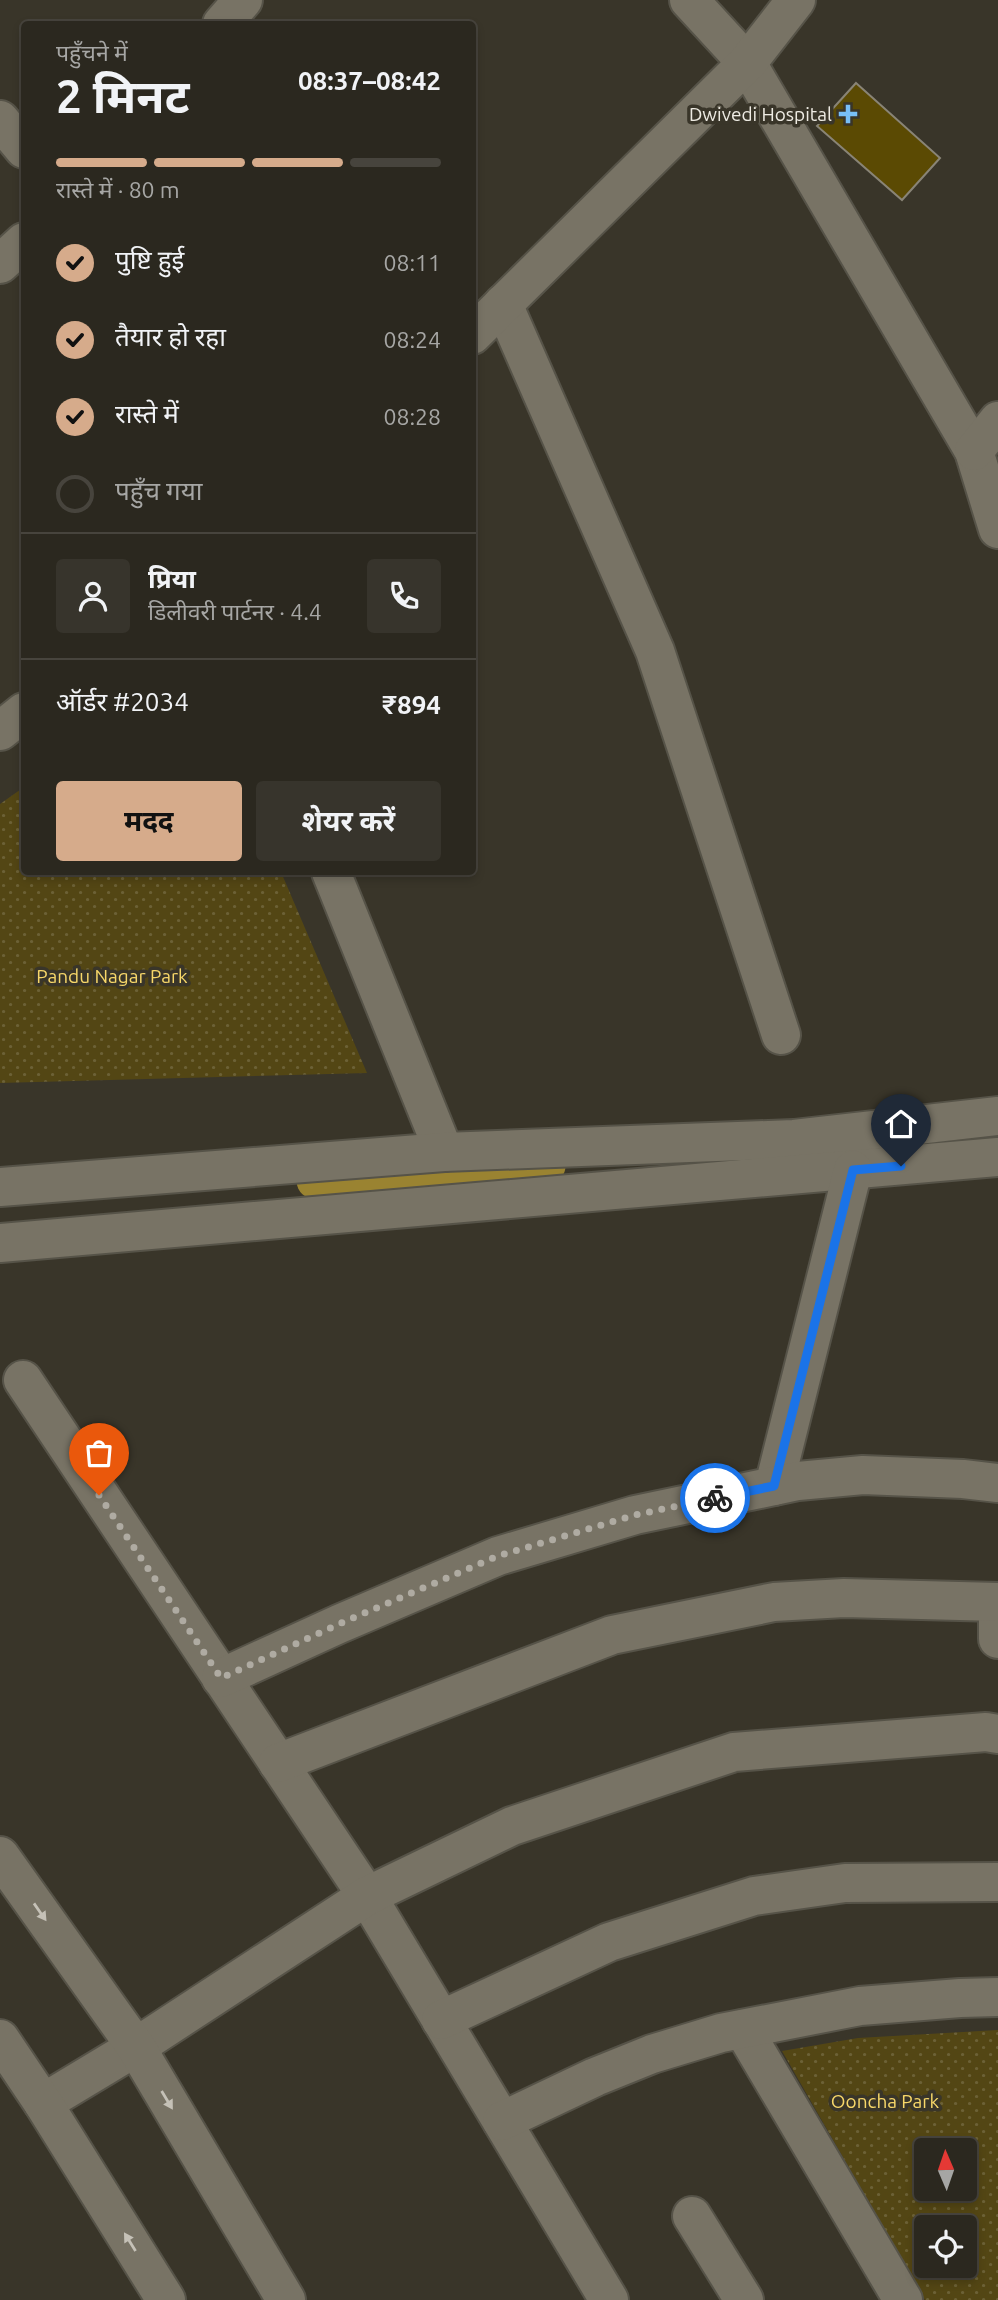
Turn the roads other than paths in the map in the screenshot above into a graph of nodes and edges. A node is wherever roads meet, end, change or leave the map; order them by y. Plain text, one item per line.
1 (243, 0) edge
2 (689, 0) edge
3 (796, 0) edge
4 (225, 21) edge
5 (747, 63) junction
6 (0, 120) edge
7 (21, 145) edge
8 (21, 245) edge
9 (0, 264) edge
10 (503, 304) junction
11 (476, 331) edge
12 (998, 421) edge
13 (974, 451) junction
14 (998, 529) edge
15 (21, 714) edge
16 (0, 731) edge
17 (332, 875) edge
18 (781, 1035) dead end
19 (998, 1116) edge
20 (444, 1152) junction
21 (998, 1157) edge
22 (853, 1170) junction
23 (0, 1187) edge
24 (0, 1244) edge
25 (23, 1380) dead end
26 (998, 1483) edge
27 (774, 1486) junction
28 (998, 1602) edge
29 (998, 1620) edge
30 (998, 1639) edge
31 (221, 1678) junction
32 (998, 1734) edge
33 (278, 1763) junction
34 (0, 1856) edge
35 (998, 1882) edge
36 (367, 1896) junction
37 (998, 1997) edge
38 (441, 2020) junction
39 (743, 2029) junction
40 (0, 2039) edge
41 (136, 2047) junction
42 (43, 2103) junction
43 (502, 2121) junction
44 (692, 2216) dead end
45 (166, 2300) edge
46 (286, 2300) edge
47 (609, 2300) edge
48 (744, 2300) edge
49 (903, 2300) edge

1 - 4 street
2 - 5 street
3 - 5 street
5 - 10 street
5 - 13 street
6 - 7 street
8 - 9 street
10 - 11 street
10 - 18 street
12 - 13 street
13 - 14 street
15 - 16 street
17 - 20 street
19 - 20 street
20 - 23 street
21 - 22 street
22 - 24 street
22 - 27 street
25 - 31 street
26 - 27 street
27 - 31 street
28 - 33 street
29 - 30 street
31 - 33 street
32 - 36 street
33 - 36 street
34 -> 41 street
35 - 38 street
36 - 38 street
36 - 41 street
37 - 39 street
38 - 43 street
39 - 43 street
39 - 49 street
40 - 42 street
41 - 42 street
41 -> 46 street
45 -> 42 street
43 - 47 street
44 - 48 street

